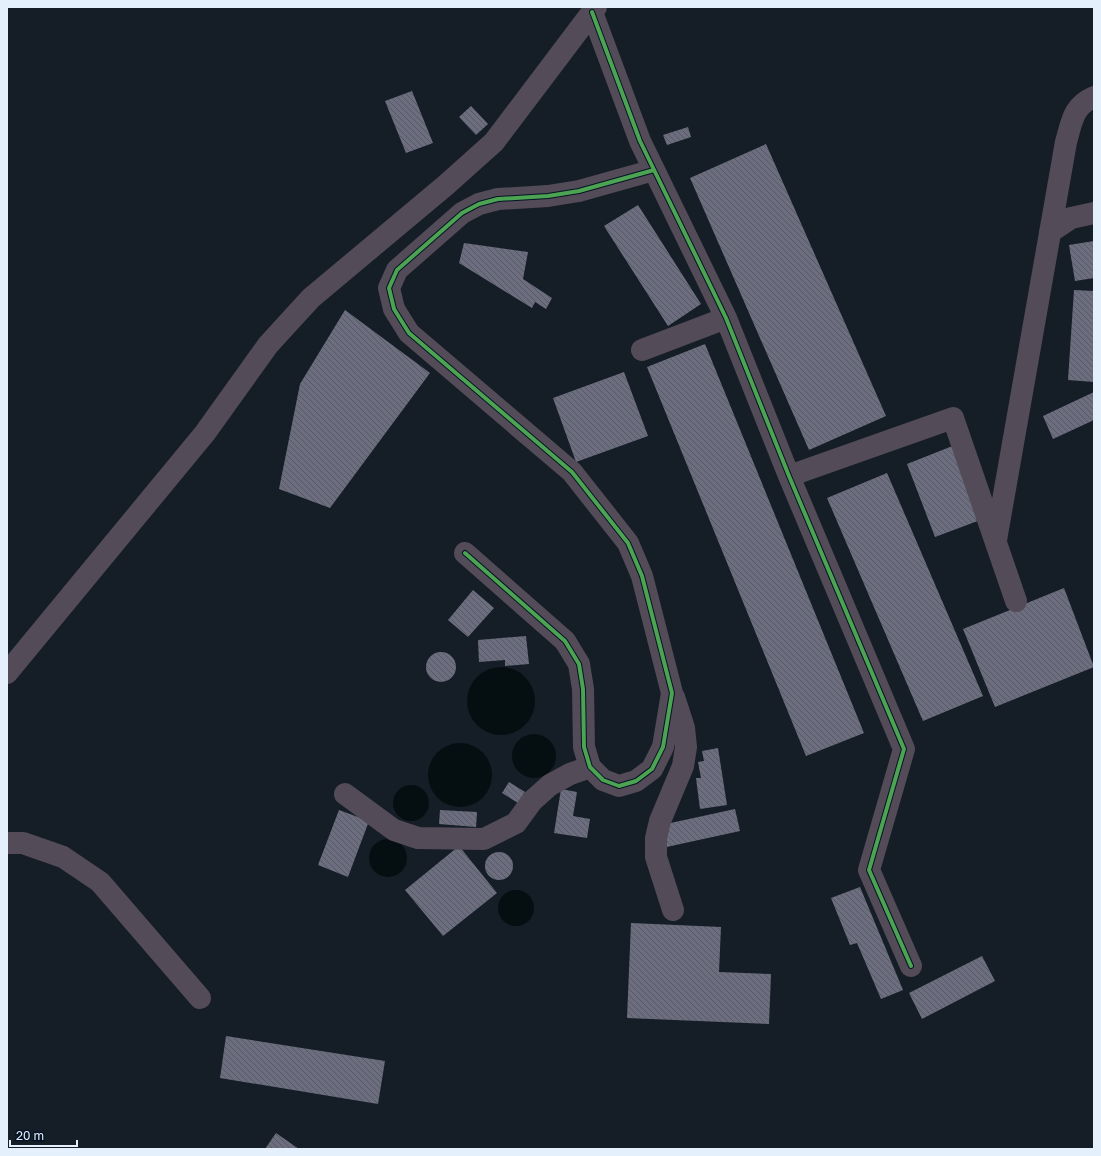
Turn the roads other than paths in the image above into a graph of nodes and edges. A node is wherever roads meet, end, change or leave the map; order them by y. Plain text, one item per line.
1 (594, 9) edge
2 (1094, 97) edge
3 (654, 170) junction
4 (1094, 213) edge
5 (1050, 232) junction
6 (726, 318) junction
7 (642, 350) dead end
8 (789, 476) junction
9 (996, 540) junction
10 (465, 553) dead end
11 (1016, 601) dead end
12 (7, 673) edge
13 (672, 692) junction
14 (590, 767) junction
15 (345, 794) dead end
16 (7, 843) edge
17 (673, 910) dead end
18 (911, 966) dead end
19 (200, 998) dead end

1 - 3 street
1 - 12 street
2 - 5 street
3 - 6 street
3 - 13 street
4 - 5 street
5 - 9 street
6 - 7 street
6 - 8 street
8 - 9 street
8 - 18 street
9 - 11 street
10 - 14 street
13 - 14 street
13 - 17 street
14 - 15 street
16 - 19 street

